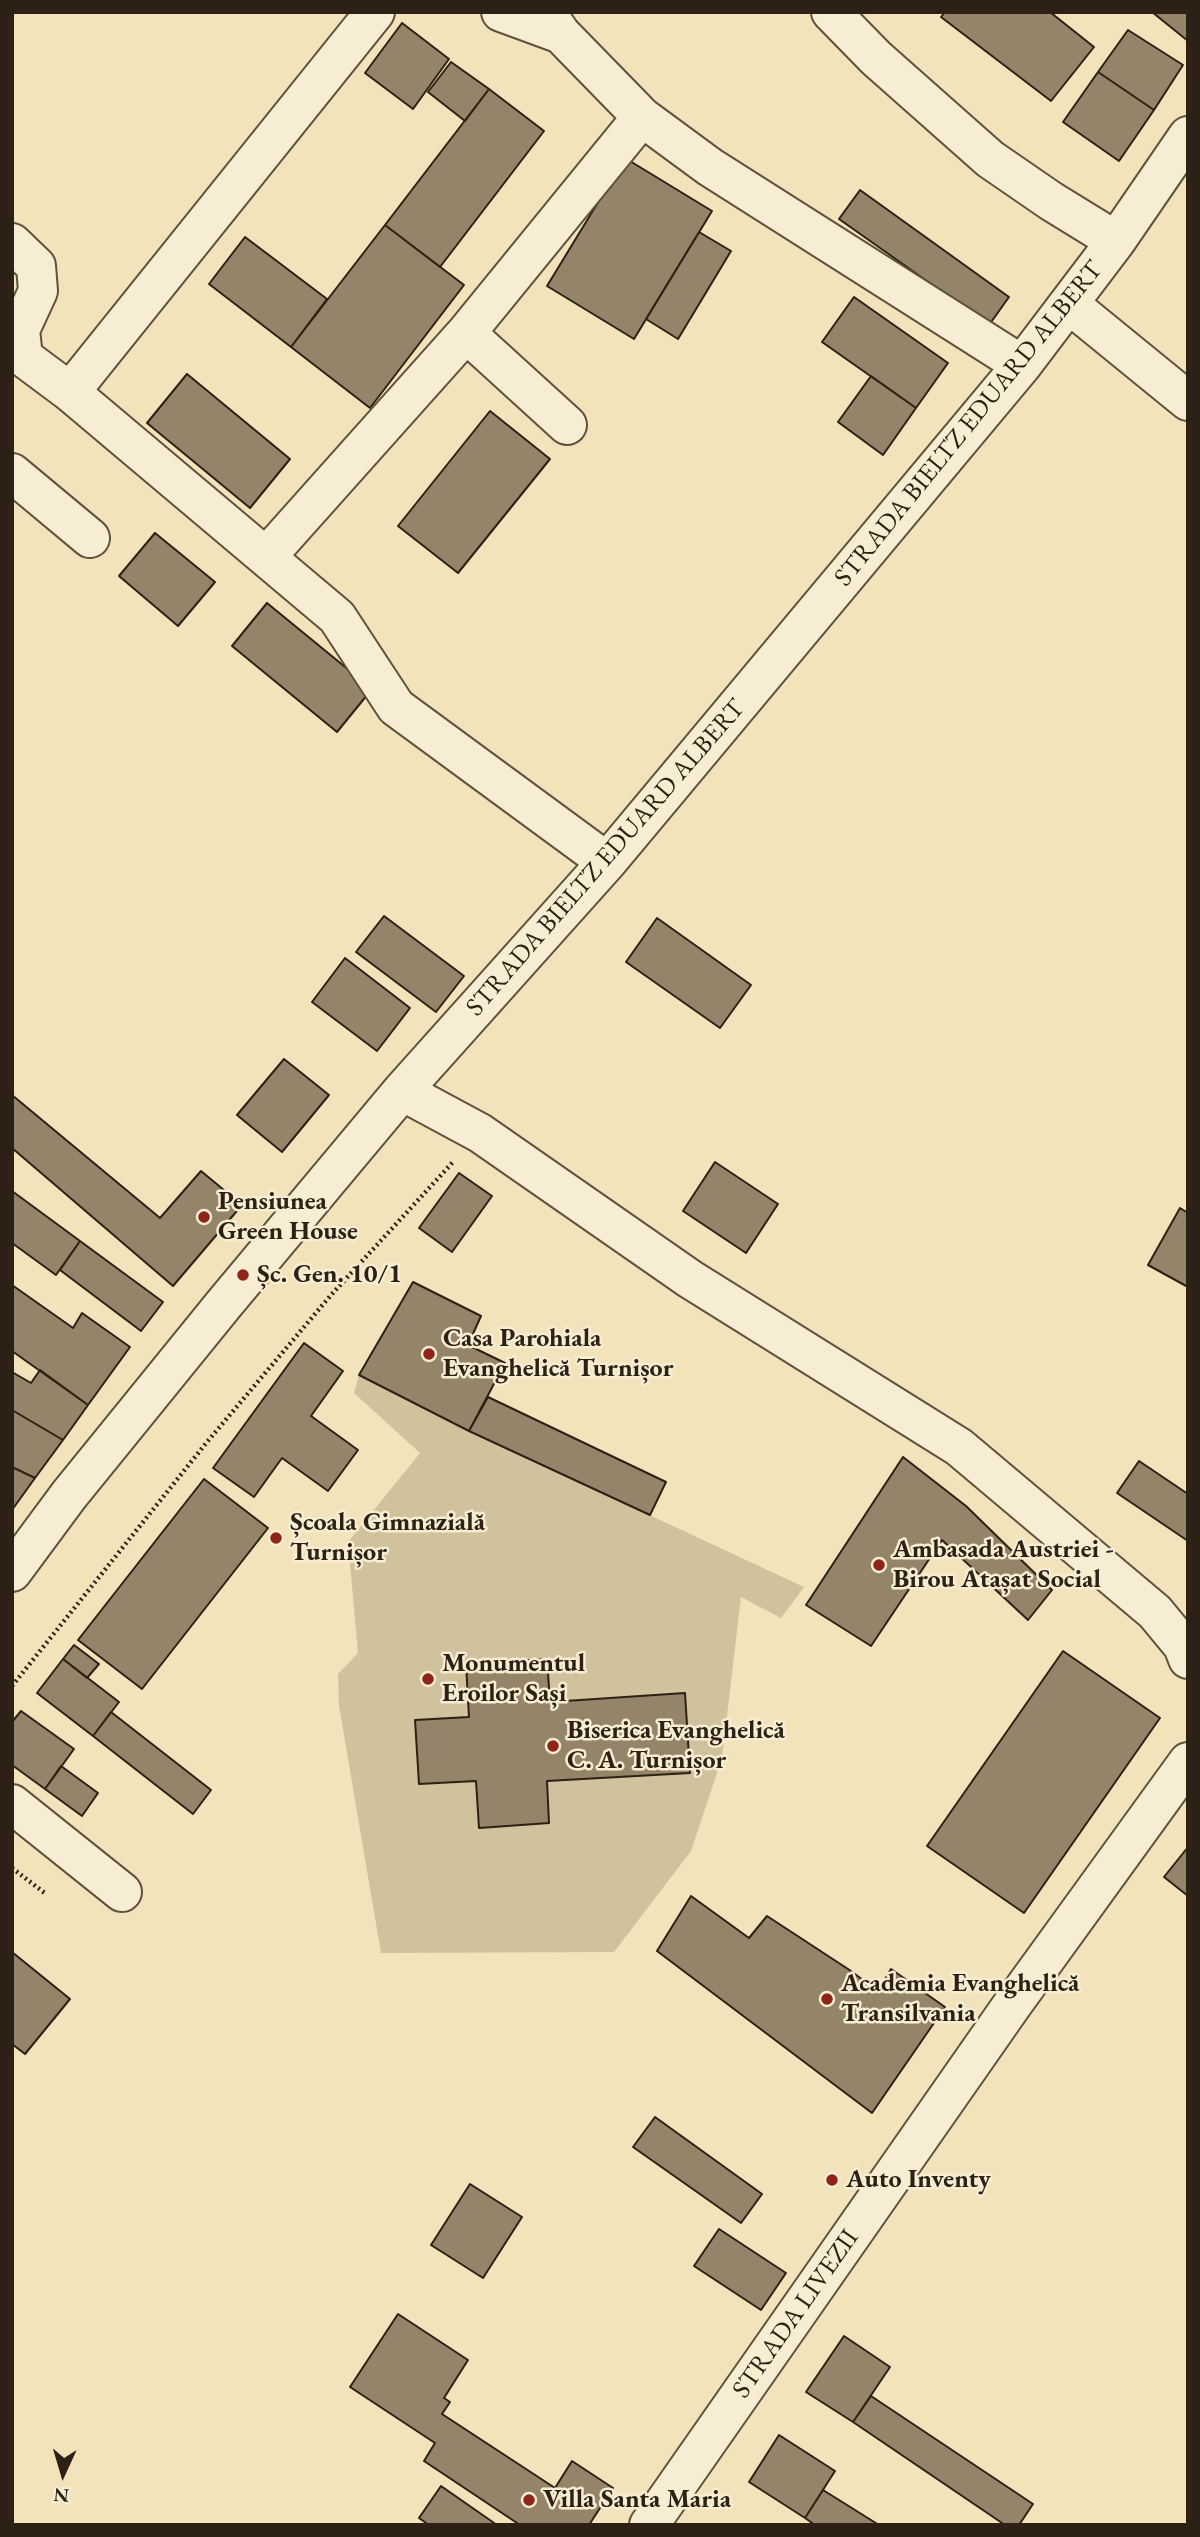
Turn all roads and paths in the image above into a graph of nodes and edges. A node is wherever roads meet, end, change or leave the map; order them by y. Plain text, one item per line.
1 (374, 12) edge
2 (501, 12) edge
3 (831, 12) edge
4 (553, 23) edge
5 (642, 117) junction
6 (1188, 136) edge
7 (1116, 241) junction
8 (12, 243) edge
9 (1069, 304) junction
10 (466, 333) junction
11 (1022, 365) junction
12 (70, 392) junction
13 (1188, 401) edge
14 (567, 425) dead end
15 (12, 473) edge
16 (90, 538) dead end
17 (266, 556) junction
18 (607, 862) junction
19 (402, 1091) junction
20 (480, 1133) junction
21 (12, 1572) edge
22 (1188, 1659) edge
23 (12, 1686) edge
24 (1188, 1762) edge
25 (12, 1804) edge
26 (12, 1868) edge
27 (122, 1892) dead end
28 (46, 1894) dead end
29 (649, 2525) edge

1 - 12 street
2 - 4 street
3 - 7 street
4 - 5 street
5 - 10 street
5 - 11 street
6 - 7 street, STRADA BIELTZ EDUARD ALBERT
7 - 9 street, STRADA BIELTZ EDUARD ALBERT
8 - 12 street
9 - 11 street, STRADA BIELTZ EDUARD ALBERT
9 - 13 street
10 - 14 street
10 - 17 street
11 - 18 street, STRADA BIELTZ EDUARD ALBERT
12 - 17 street
15 - 16 street
17 - 18 street
18 - 19 street, STRADA BIELTZ EDUARD ALBERT
19 - 20 street
19 - 21 street, STRADA BIELTZ EDUARD ALBERT
20 - 22 street
20 - 23 path
24 - 29 street, STRADA LIVEZII
25 - 27 street
26 - 28 path

